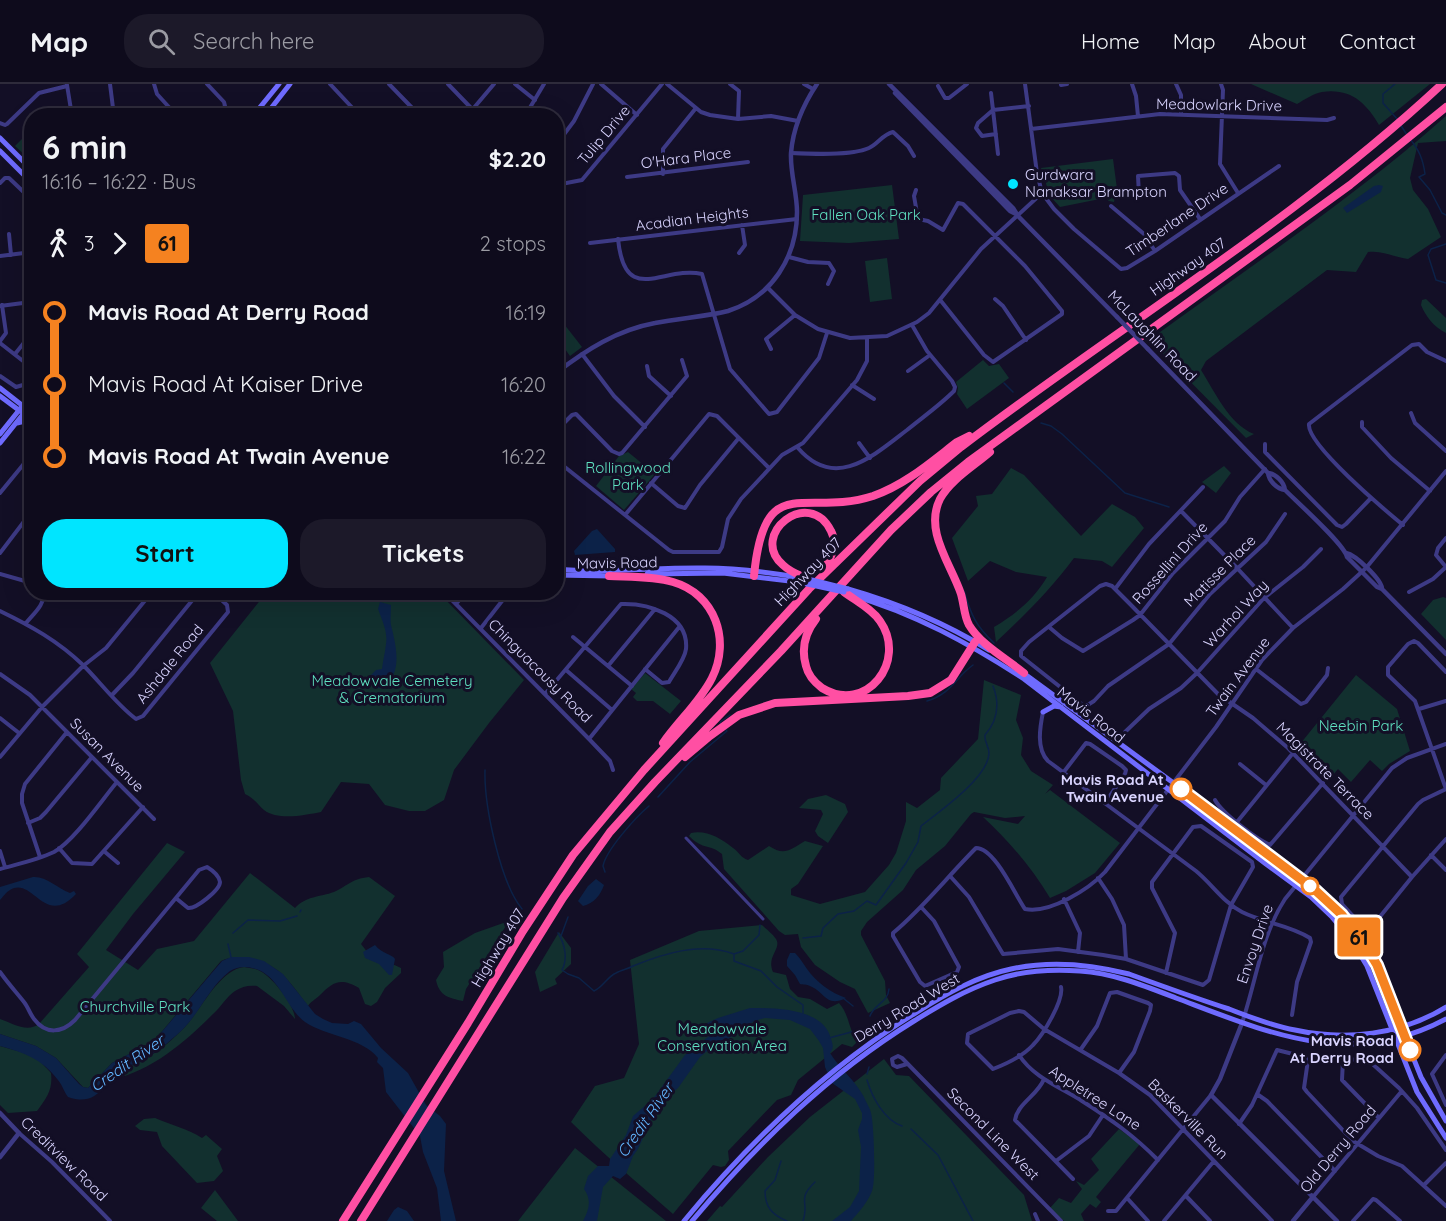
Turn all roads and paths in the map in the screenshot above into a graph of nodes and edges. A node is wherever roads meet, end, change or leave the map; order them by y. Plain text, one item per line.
1 (110, 84) edge
2 (154, 84) edge
3 (207, 84) edge
4 (279, 84) edge
5 (290, 84) edge
6 (330, 84) edge
7 (389, 84) edge
8 (448, 84) edge
9 (494, 84) edge
10 (515, 84) edge
11 (544, 84) edge
12 (593, 84) edge
13 (601, 84) edge
14 (662, 84) edge
15 (667, 84) edge
16 (730, 84) edge
17 (804, 84) edge
18 (967, 84) edge
19 (1025, 84) edge
20 (1068, 84) edge
21 (1132, 84) edge
22 (1176, 84) edge
23 (1221, 84) edge
24 (1442, 84) edge
25 (67, 85) edge
26 (1061, 85) edge
27 (891, 86) edge
28 (938, 86) dead end
29 (815, 87) edge
30 (991, 93) dead end
31 (535, 100) junction
32 (1029, 106) junction
33 (1446, 106) edge
34 (71, 108) edge
35 (114, 108) edge
36 (170, 108) edge
37 (223, 108) edge
38 (260, 108) edge
39 (271, 108) edge
40 (352, 108) edge
41 (412, 108) edge
42 (471, 108) edge
43 (475, 108) edge
44 (530, 108) edge
45 (696, 108) junction
46 (993, 110) junction
47 (1181, 114) junction
48 (637, 115) junction
49 (1138, 116) junction
50 (1221, 116) junction
51 (1334, 118) dead end
52 (738, 119) junction
53 (798, 121) junction
54 (0, 123) edge
55 (1031, 129) junction
56 (564, 134) edge
57 (996, 135) junction
58 (0, 138) edge
59 (0, 151) edge
60 (791, 153) junction
61 (998, 154) dead end
62 (914, 156) dead end
63 (24, 162) edge
64 (748, 162) dead end
65 (1279, 166) dead end
66 (663, 174) junction
67 (24, 175) edge
68 (627, 177) dead end
69 (0, 183) edge
70 (564, 183) edge
71 (916, 190) dead end
72 (24, 192) edge
73 (1042, 193) junction
74 (1238, 193) junction
75 (1138, 195) dead end
76 (1111, 206) dead end
77 (1018, 216) junction
78 (797, 219) junction
79 (1200, 219) junction
80 (742, 225) junction
81 (9, 234) dead end
82 (996, 236) junction
83 (618, 239) junction
84 (590, 243) dead end
85 (1155, 251) junction
86 (24, 253) edge
87 (739, 253) dead end
88 (11, 255) junction
89 (0, 256) edge
90 (789, 257) junction
91 (828, 284) dead end
92 (768, 288) junction
93 (995, 299) dead end
94 (940, 301) junction
95 (24, 304) edge
96 (1, 305) edge
97 (714, 315) junction
98 (795, 315) junction
99 (912, 325) junction
100 (827, 333) junction
101 (867, 338) junction
102 (1026, 340) junction
103 (0, 342) edge
104 (24, 343) edge
105 (771, 349) dead end
106 (15, 354) junction
107 (582, 354) junction
108 (930, 355) junction
109 (682, 360) dead end
110 (24, 361) edge
111 (1446, 361) edge
112 (647, 366) dead end
113 (564, 368) edge
114 (908, 371) dead end
115 (0, 376) edge
116 (24, 384) edge
117 (852, 385) junction
118 (0, 388) edge
119 (0, 396) edge
120 (671, 396) junction
121 (9, 399) junction
122 (24, 399) edge
123 (874, 399) dead end
124 (24, 409) edge
125 (24, 411) edge
126 (1411, 413) dead end
127 (24, 421) edge
128 (1362, 422) dead end
129 (13, 423) junction
130 (564, 423) edge
131 (1017, 426) junction
132 (645, 427) junction
133 (984, 429) junction
134 (0, 434) edge
135 (738, 439) junction
136 (0, 443) edge
137 (859, 443) dead end
138 (1265, 444) dead end
139 (798, 448) junction
140 (1446, 451) edge
141 (870, 459) junction
142 (24, 464) edge
143 (564, 466) edge
144 (769, 468) junction
145 (1266, 471) junction
146 (1446, 471) edge
147 (651, 483) junction
148 (1203, 487) dead end
149 (1430, 491) junction
150 (0, 493) edge
151 (1371, 498) junction
152 (1181, 511) junction
153 (625, 514) junction
154 (1285, 514) dead end
155 (24, 522) edge
156 (1402, 525) junction
157 (1208, 537) junction
158 (1446, 538) edge
159 (1321, 549) dead end
160 (0, 553) edge
161 (1237, 567) junction
162 (1446, 567) edge
163 (564, 569) edge
164 (1364, 569) junction
165 (754, 573) junction
166 (0, 574) edge
167 (564, 575) edge
168 (609, 576) junction
169 (807, 579) junction
170 (24, 581) edge
171 (809, 589) junction
172 (1115, 589) junction
173 (846, 591) junction
174 (1409, 592) dead end
175 (832, 595) junction
176 (1264, 598) junction
177 (44, 600) edge
178 (145, 600) edge
179 (192, 600) edge
180 (222, 600) edge
181 (452, 600) edge
182 (459, 600) edge
183 (503, 600) edge
184 (456, 604) junction
185 (655, 609) junction
186 (0, 611) edge
187 (1140, 615) junction
188 (26, 623) junction
189 (680, 626) junction
190 (1049, 627) junction
191 (480, 628) junction
192 (1293, 628) junction
193 (573, 637) dead end
194 (974, 644) junction
195 (1169, 644) junction
196 (585, 647) junction
197 (1446, 654) edge
198 (83, 666) junction
199 (608, 666) junction
200 (1328, 668) dead end
201 (645, 669) junction
202 (1256, 669) junction
203 (566, 670) junction
204 (1446, 672) edge
205 (1197, 673) junction
206 (0, 674) edge
207 (1025, 676) junction
208 (632, 686) junction
209 (545, 694) junction
210 (112, 695) junction
211 (1446, 701) edge
212 (1232, 703) junction
213 (42, 707) junction
214 (1061, 707) junction
215 (1419, 709) junction
216 (612, 710) junction
217 (1043, 712) joint
218 (0, 718) edge
219 (67, 732) junction
220 (1125, 732) dead end
221 (19, 734) junction
222 (589, 739) junction
223 (1446, 744) edge
224 (1432, 748) junction
225 (1293, 753) junction
226 (0, 757) edge
227 (92, 757) junction
228 (1240, 764) dead end
229 (613, 770) dead end
230 (644, 770) junction
231 (1063, 772) junction
232 (117, 782) junction
233 (655, 782) junction
234 (1172, 783) junction
235 (1323, 783) junction
236 (1266, 785) junction
237 (1167, 789) junction
238 (1446, 790) edge
239 (1215, 800) dead end
240 (1105, 803) junction
241 (143, 807) junction
242 (1353, 814) junction
243 (154, 819) dead end
244 (28, 822) junction
245 (1237, 822) junction
246 (1139, 828) junction
247 (686, 838) dead end
248 (1446, 839) edge
249 (1383, 845) junction
250 (59, 848) junction
251 (0, 851) edge
252 (105, 852) junction
253 (1173, 854) junction
254 (1431, 855) junction
255 (40, 857) junction
256 (118, 863) dead end
257 (5, 867) junction
258 (0, 869) edge
259 (1446, 870) edge
260 (950, 876) junction
261 (1412, 877) junction
262 (1098, 878) junction
263 (1301, 879) junction
264 (1296, 885) junction
265 (177, 899) junction
266 (1064, 899) junction
267 (1231, 905) junction
268 (921, 906) junction
269 (763, 919) dead end
270 (1272, 924) junction
271 (1078, 952) junction
272 (1126, 959) junction
273 (0, 972) edge
274 (1166, 973) junction
275 (2, 979) edge
276 (1060, 987) dead end
277 (1446, 1007) edge
278 (1245, 1014) junction
279 (1292, 1015) dead end
280 (1446, 1019) edge
281 (1242, 1023) junction
282 (1402, 1027) junction
283 (1044, 1029) junction
284 (1392, 1029) junction
285 (1405, 1035) junction
286 (1395, 1038) junction
287 (1081, 1049) junction
288 (1019, 1055) junction
289 (1446, 1055) edge
290 (854, 1059) junction
291 (907, 1065) dead end
292 (1119, 1073) junction
293 (1044, 1079) junction
294 (816, 1089) junction
295 (1401, 1092) junction
296 (1257, 1094) junction
297 (1210, 1095) junction
298 (1446, 1105) edge
299 (0, 1113) edge
300 (1103, 1115) junction
301 (1379, 1118) junction
302 (1446, 1121) edge
303 (1239, 1124) junction
304 (1184, 1130) junction
305 (19, 1132) junction
306 (1446, 1138) edge
307 (1358, 1143) junction
308 (1446, 1150) edge
309 (0, 1157) edge
310 (1158, 1160) junction
311 (1056, 1161) junction
312 (1214, 1161) junction
313 (1446, 1162) edge
314 (1335, 1171) junction
315 (1073, 1179) dead end
316 (1424, 1185) junction
317 (1186, 1196) junction
318 (1127, 1198) junction
319 (1312, 1198) junction
320 (1446, 1206) edge
321 (1108, 1211) dead end
322 (1035, 1214) dead end
323 (110, 1221) edge
324 (342, 1221) edge
325 (361, 1221) edge
326 (684, 1221) edge
327 (692, 1221) edge
328 (1038, 1221) edge
329 (1061, 1221) edge
330 (1148, 1221) edge
331 (1164, 1221) edge
332 (1210, 1221) edge
333 (1272, 1221) edge
334 (1293, 1221) edge
335 (1336, 1221) edge
336 (1353, 1221) edge
337 (1400, 1221) edge

1 - 35 street
2 - 36 street
3 - 37 street
4 - 38 main road
5 - 39 main road
6 - 40 street
7 - 41 street
8 - 42 street
9 - 43 street
10 - 31 street
11 - 31 street
12 - 56 street
13 - 48 street
14 - 48 street, Tulip Drive
15 - 45 street
16 - 52 street
17 - 29 street
18 - 28 street
19 - 32 street, Timberlane Drive
20 - 26 street
21 - 49 street
22 - 47 street
23 - 50 street
24 - 133 highway, Highway 407
25 - 34 street
25 - 54 street
27 - 77 street, McLaughlin Road
29 - 53 street
30 - 46 street
31 - 44 street
32 - 46 street
32 - 55 street, Timberlane Drive
33 - 131 highway, Highway 407
45 - 52 street
45 - 66 street
46 - 57 street
46 - 57 street
47 - 49 street, Meadowlark Drive
47 - 50 street, Meadowlark Drive
48 - 70 street, Tulip Drive
49 - 55 street, Meadowlark Drive
50 - 51 street, Meadowlark Drive
50 - 74 street
52 - 53 street
53 - 60 street
55 - 73 street, Timberlane Drive
57 - 61 street
58 - 63 main road
59 - 67 main road
60 - 62 street
60 - 78 street
64 - 66 street, O'Hara Place
65 - 74 street, Timberlane Drive
66 - 68 street, O'Hara Place
69 - 72 street
71 - 82 street
73 - 77 street
73 - 85 street, Timberlane Drive
74 - 79 street, Timberlane Drive
75 - 79 street
76 - 85 street
77 - 82 street
77 - 145 street, McLaughlin Road, bridge
78 - 80 street, Acadian Heights
78 - 90 street
79 - 85 street, Timberlane Drive
80 - 83 street, Acadian Heights
80 - 87 street
81 - 88 street
82 - 94 street
82 - 102 street
83 - 84 street, Acadian Heights
83 - 97 street
86 - 88 street
88 - 89 street
90 - 91 street
90 - 92 street
92 - 97 street
92 - 98 street
93 - 102 street
94 - 99 street
94 - 102 street
95 - 96 street
96 - 103 street
97 - 100 street
97 - 107 street
98 - 100 street
98 - 105 street
99 - 101 street
99 - 108 street
100 - 101 street
101 - 117 street
103 - 106 street
104 - 106 street
106 - 110 street
107 - 113 street
107 - 132 street
108 - 114 street
108 - 141 street
109 - 120 street
111 - 151 street
112 - 120 street
115 - 116 street
117 - 123 street
117 - 139 street
118 - 121 main road
119 - 121 main road
120 - 132 street
121 - 122 main road
121 - 124 main road
121 - 129 main road
125 - 129 main road
126 - 140 street
127 - 129 main road
128 - 149 street
129 - 134 main road
129 - 136 main road
130 - 132 street
131 - 175 highway, Highway 407
131 - 207 highway
133 - 165 highway
133 - 171 highway, Highway 407
135 - 144 street
135 - 147 street
135 - 147 street
137 - 141 street
138 - 151 street
139 - 141 street
139 - 144 street
142 - 150 street
143 - 153 street
144 - 153 street
145 - 157 street, Rossellini Drive
145 - 164 street, McLaughlin Road
146 - 149 street, Twain Avenue
147 - 153 street
148 - 152 street
149 - 156 street, Twain Avenue
151 - 156 street
152 - 157 street
152 - 172 street
154 - 161 street, Matisse Place
155 - 160 street
156 - 164 street, Twain Avenue
157 - 161 street
157 - 187 street, Rossellini Drive
158 - 162 street
159 - 176 street, Warhol Way
161 - 176 street
161 - 195 street, Matisse Place
162 - 174 street
163 - 165 main road, Mavis Road
164 - 192 street, Twain Avenue
164 - 197 street, McLaughlin Road
165 - 168 main road, Mavis Road
165 - 169 main road, Mavis Road
165 - 173 main road, Mavis Road, bridge
166 - 170 street
167 - 168 main road, Mavis Road
168 - 230 highway
169 - 171 highway
169 - 173 main road, Mavis Road, bridge
171 - 230 highway, Highway 407
172 - 187 street, Magistrate Terrace
172 - 190 street
173 - 175 highway
173 - 194 main road, Mavis Road
175 - 233 highway, Highway 407
176 - 192 street
176 - 205 street, Warhol Way
177 - 188 street
178 - 198 street
179 - 210 street
180 - 210 street, Ashdale Road
181 - 184 street, Chinguacousy Road
182 - 184 street
183 - 191 street
184 - 191 street, Chinguacousy Road
185 - 189 street
185 - 196 street
185 - 199 street
186 - 188 street, Ashdale Road
187 - 190 street, Rossellini Drive
187 - 195 street, Magistrate Terrace
188 - 198 street, Ashdale Road
189 - 201 street
189 - 201 street
190 - 195 street
191 - 209 street, Chinguacousy Road
192 - 202 street, Twain Avenue
193 - 196 street
194 - 207 main road, Mavis Road
194 - 233 highway
195 - 205 street, Magistrate Terrace
196 - 199 street
196 - 203 street
198 - 210 street, Ashdale Road
198 - 213 street
199 - 208 street
200 - 202 street
201 - 208 street
202 - 212 street, Twain Avenue
203 - 209 street
203 - 216 street
204 - 215 street
205 - 212 street, Magistrate Terrace
205 - 220 street, Warhol Way
206 - 213 street, Susan Avenue
207 - 214 main road, Mavis Road
207 - 234 main road, Mavis Road
208 - 216 street
209 - 222 street, Chinguacousy Road
211 - 215 street
212 - 225 street, Magistrate Terrace
212 - 234 street, Twain Avenue
213 - 219 street, Susan Avenue
213 - 221 street
214 - 217 main road
214 - 237 main road, Mavis Road
215 - 224 street
216 - 222 street
217 - 231 street
218 - 221 street
219 - 227 street, Susan Avenue
219 - 244 street
221 - 226 street
222 - 229 street, Chinguacousy Road
223 - 224 street, Envoy Drive
224 - 238 street
224 - 242 street, Envoy Drive
225 - 235 street, Magistrate Terrace
225 - 236 street
227 - 232 street, Susan Avenue
227 - 244 street
228 - 236 street
230 - 324 highway, Highway 407
231 - 240 street
231 - 240 street
232 - 241 street, Susan Avenue
232 - 250 street
233 - 325 highway, Highway 407
234 - 237 street, Twain Avenue
234 - 263 main road, Mavis Road
235 - 242 street, Magistrate Terrace
235 - 245 street
236 - 245 street
237 - 246 street, Twain Avenue
237 - 264 main road, Mavis Road
238 - 249 street
239 - 245 street
240 - 246 street
241 - 243 street, Susan Avenue
241 - 252 street
242 - 249 street, Magistrate Terrace
242 - 263 street, Envoy Drive
244 - 255 street
246 - 253 street
246 - 262 street, Twain Avenue
247 - 269 street
248 - 254 street
249 - 261 street, Magistrate Terrace
249 - 261 street
250 - 252 street
250 - 255 street
251 - 257 street
252 - 256 street
253 - 267 street
253 - 267 street
253 - 274 street
254 - 259 street
254 - 261 street
255 - 257 street
257 - 258 street
260 - 266 street, Twain Avenue
260 - 268 street
260 - 271 street
262 - 266 street, Twain Avenue
262 - 272 street
263 - 264 street, Envoy Drive
263 - 282 main road, Mavis Road
264 - 270 street, Envoy Drive
264 - 284 main road, Mavis Road
265 - 265 street
265 - 275 street
266 - 271 street
267 - 270 street
267 - 274 street
268 - 268 street
270 - 278 street, Envoy Drive
270 - 279 street
271 - 272 street
272 - 274 street
273 - 275 street
276 - 283 street
277 - 282 main road, Derry Road West
278 - 281 street, Envoy Drive
278 - 284 main road, Derry Road West
278 - 290 main road, Derry Road West
280 - 285 main road, Derry Road West
281 - 286 main road, Derry Road West
281 - 290 main road, Derry Road West
281 - 297 street
282 - 284 main road, Derry Road West
282 - 285 main road, Mavis Road
283 - 287 street, Baskerville Run
283 - 288 street
283 - 288 street, Baskerville Run
284 - 286 main road, Mavis Road
285 - 286 main road, Derry Road West
285 - 302 main road, Mavis Road
286 - 306 main road, Mavis Road
287 - 292 street, Baskerville Run
287 - 292 street
288 - 293 street, Appletree Lane
289 - 298 street
290 - 294 main road, Derry Road West
291 - 329 street, Second Line West
292 - 304 street, Baskerville Run
293 - 300 street, Appletree Lane
293 - 311 street
294 - 326 main road, Derry Road West
294 - 327 main road, Derry Road West
295 - 301 street, Old Derry Road
295 - 301 street
295 - 308 street
296 - 303 street
296 - 307 street
296 - 314 street
297 - 303 street
297 - 304 street
299 - 305 street, Creditview Road
300 - 310 street, Appletree Lane
300 - 311 street
301 - 307 street, Old Derry Road
303 - 319 street
304 - 310 street
304 - 312 street, Baskerville Run
305 - 309 street
305 - 323 street, Creditview Road
307 - 314 street, Old Derry Road
307 - 316 street
310 - 318 street
311 - 315 street
312 - 317 street
312 - 333 street, Baskerville Run
313 - 316 street
314 - 319 street, Old Derry Road
316 - 320 street
317 - 331 street
317 - 332 street
318 - 321 street
318 - 330 street
319 - 334 street, Old Derry Road
319 - 335 street
322 - 328 street
336 - 337 street

